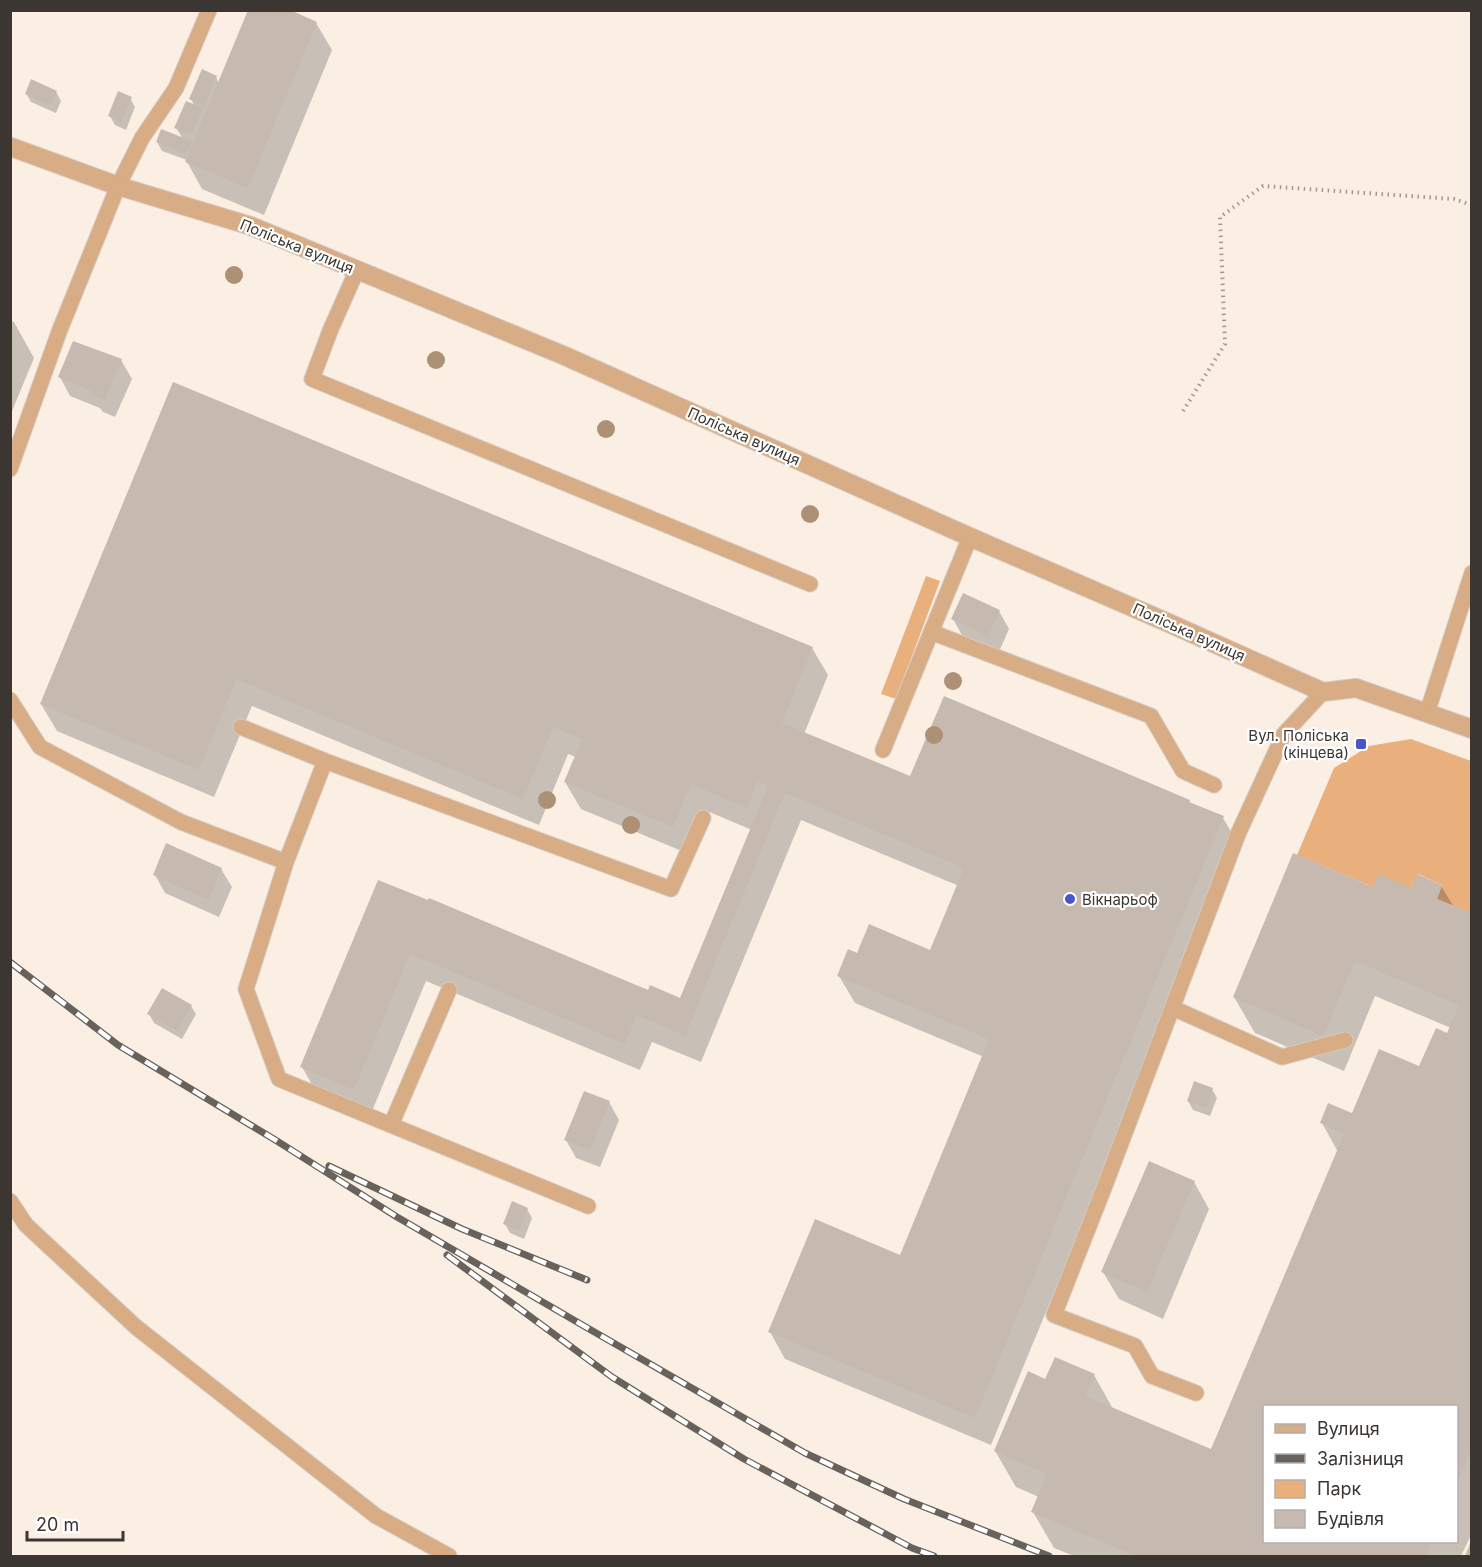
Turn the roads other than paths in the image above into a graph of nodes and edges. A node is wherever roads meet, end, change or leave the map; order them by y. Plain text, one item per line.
1 (209, 10) edge
2 (11, 147) edge
3 (118, 186) junction
4 (357, 270) junction
5 (10, 470) edge
6 (970, 537) junction
7 (1472, 573) edge
8 (810, 584) dead end
9 (931, 632) junction
10 (1323, 692) junction
11 (10, 700) edge
12 (1427, 713) junction
13 (241, 727) dead end
14 (1472, 729) edge
15 (883, 750) dead end
16 (326, 761) junction
17 (1214, 784) dead end
18 (703, 818) dead end
19 (286, 862) junction
20 (449, 990) dead end
21 (1173, 1008) junction
22 (1345, 1040) dead end
23 (391, 1125) junction
24 (10, 1201) edge
25 (588, 1206) dead end
26 (1196, 1393) dead end
27 (449, 1557) edge

1 - 3 lane
2 - 3 street, Поліська вулиця
3 - 4 street, Поліська вулиця
3 - 5 lane
4 - 6 street, Поліська вулиця
4 - 8 lane
6 - 9 lane
6 - 10 street, Поліська вулиця
7 - 12 lane
9 - 15 lane
9 - 17 lane
10 - 12 street
10 - 21 lane
11 - 19 lane
12 - 14 street
13 - 16 lane
16 - 18 lane
16 - 19 lane
19 - 23 lane
20 - 23 lane
21 - 22 lane
21 - 26 lane
23 - 25 lane
24 - 27 lane

